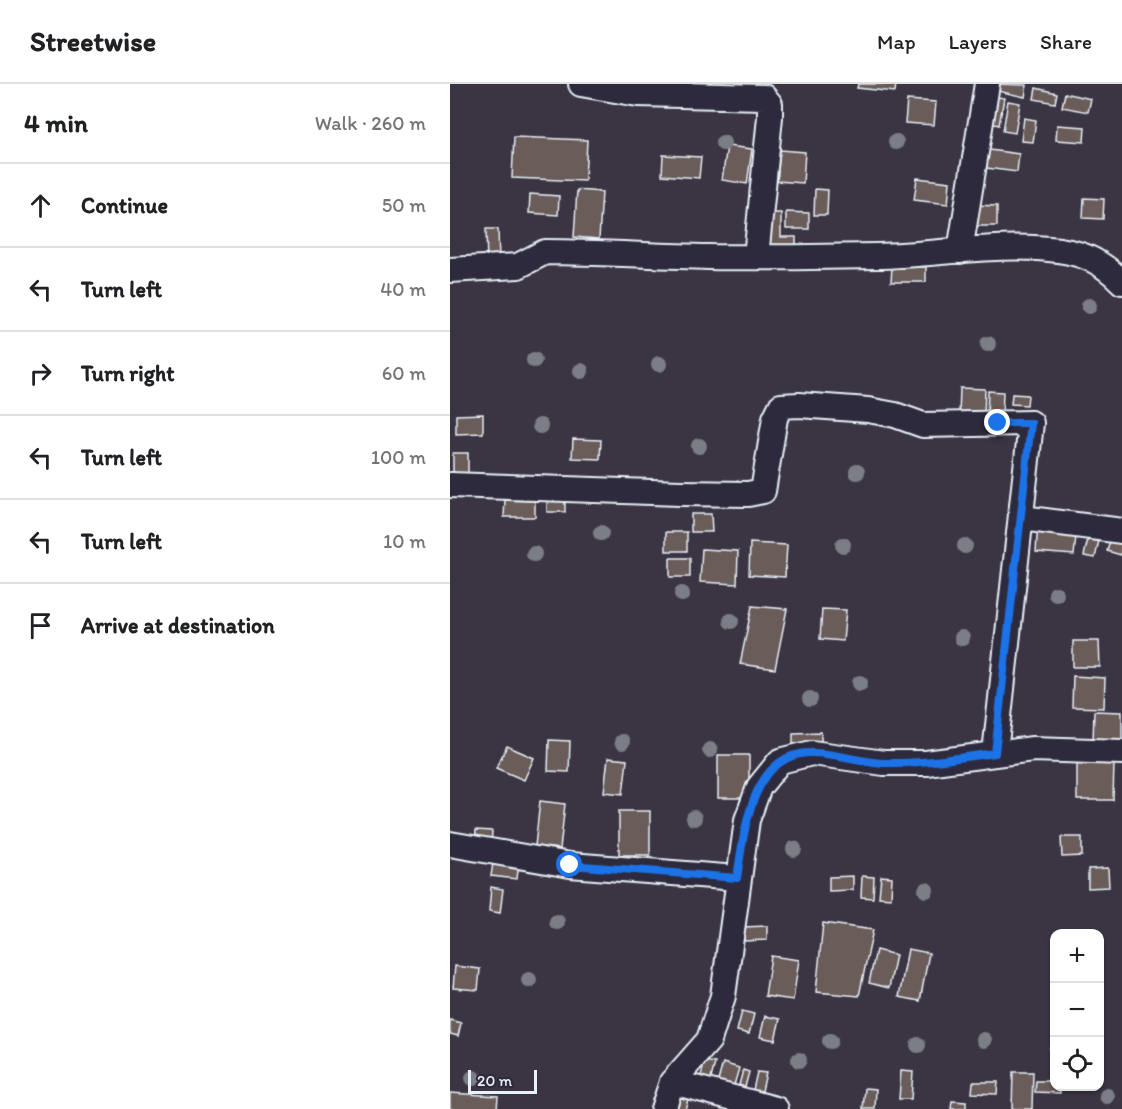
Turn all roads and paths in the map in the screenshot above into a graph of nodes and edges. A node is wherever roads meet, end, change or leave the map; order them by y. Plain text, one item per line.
1 (581, 84) edge
2 (987, 84) edge
3 (960, 251) junction
4 (756, 257) junction
5 (450, 270) edge
6 (1122, 282) edge
7 (450, 485) edge
8 (1022, 518) junction
9 (1122, 531) edge
10 (1122, 752) edge
11 (995, 753) junction
12 (450, 844) edge
13 (737, 878) junction
14 (672, 1082) junction
15 (663, 1109) edge
16 (776, 1109) edge

1 - 4 street
2 - 3 street
3 - 4 street
3 - 6 street
4 - 5 street
7 - 8 street
8 - 9 street
8 - 11 street
10 - 11 street
11 - 13 street
12 - 13 street
13 - 14 street
14 - 15 street
14 - 16 street

